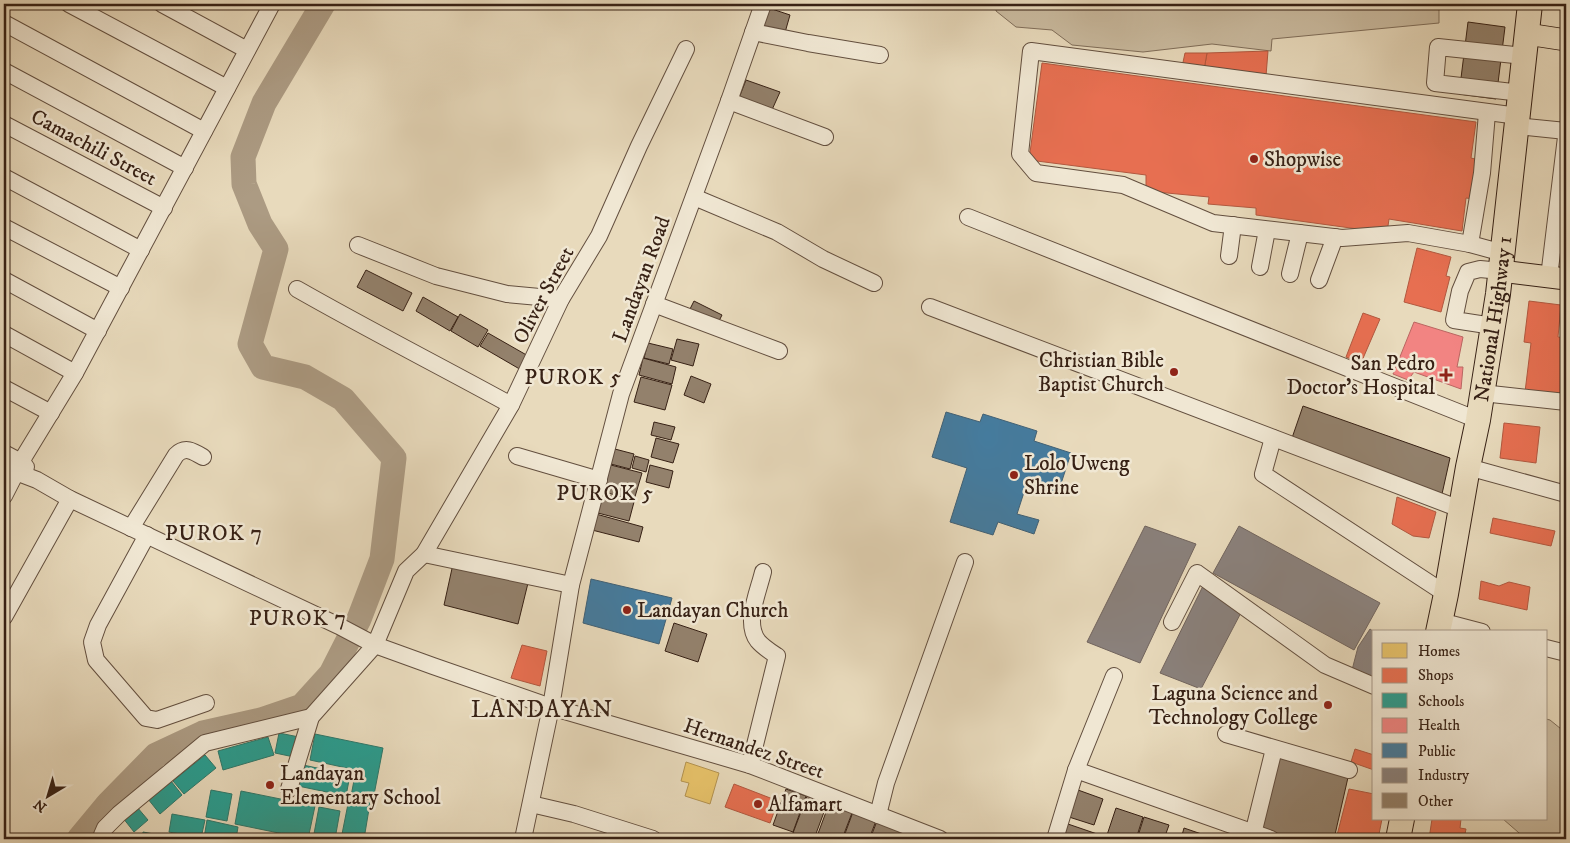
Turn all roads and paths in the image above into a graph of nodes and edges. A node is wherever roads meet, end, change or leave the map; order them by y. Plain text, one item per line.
1 (69, 4) edge
2 (162, 4) edge
3 (763, 4) edge
4 (1530, 4) edge
5 (268, 5) edge
6 (4, 23) edge
7 (753, 32) junction
8 (1566, 40) edge
9 (1526, 45) junction
10 (686, 49) dead end
11 (248, 50) junction
12 (880, 55) dead end
13 (4, 71) edge
14 (227, 88) junction
15 (729, 101) junction
16 (1519, 112) junction
17 (1488, 113) junction
18 (4, 124) edge
19 (204, 131) junction
20 (1566, 131) edge
21 (825, 137) dead end
22 (1566, 137) edge
23 (185, 168) junction
24 (4, 177) edge
25 (694, 197) junction
26 (164, 208) junction
27 (968, 217) dead end
28 (1233, 226) junction
29 (4, 227) edge
30 (1267, 230) junction
31 (1300, 233) junction
32 (1335, 237) junction
33 (1470, 244) junction
34 (358, 245) dead end
35 (141, 250) junction
36 (1228, 256) dead end
37 (1502, 262) junction
38 (1260, 267) dead end
39 (1290, 274) dead end
40 (1557, 278) edge
41 (4, 280) edge
42 (1319, 280) dead end
43 (874, 283) dead end
44 (121, 288) junction
45 (297, 289) dead end
46 (561, 299) junction
47 (654, 304) junction
48 (930, 307) dead end
49 (1493, 326) junction
50 (98, 330) junction
51 (4, 334) edge
52 (779, 352) dead end
53 (76, 373) junction
54 (4, 388) edge
55 (1482, 393) junction
56 (1566, 402) edge
57 (511, 406) junction
58 (51, 413) junction
59 (1478, 420) junction
60 (1273, 438) junction
61 (4, 453) edge
62 (517, 456) dead end
63 (203, 457) dead end
64 (14, 467) edge
65 (1468, 467) junction
66 (599, 480) junction
67 (1566, 494) edge
68 (4, 496) edge
69 (70, 499) junction
70 (1460, 509) junction
71 (131, 528) junction
72 (147, 536) junction
73 (424, 554) junction
74 (965, 562) dead end
75 (764, 572) dead end
76 (571, 585) junction
77 (1446, 594) junction
78 (4, 617) edge
79 (1172, 622) dead end
80 (1439, 627) edge
81 (1465, 630) edge
82 (375, 645) junction
83 (1548, 648) edge
84 (1566, 653) edge
85 (1114, 676) dead end
86 (1372, 685) edge
87 (206, 702) dead end
88 (552, 707) junction
89 (311, 717) junction
90 (1226, 734) dead end
91 (1274, 749) junction
92 (750, 765) junction
93 (1076, 770) junction
94 (1349, 770) dead end
95 (289, 789) dead end
96 (531, 804) junction
97 (878, 815) junction
98 (1402, 820) edge
99 (1253, 834) junction
100 (103, 839) edge
101 (523, 839) edge
102 (653, 839) edge
103 (940, 839) edge
104 (1055, 839) edge
105 (1271, 839) edge
106 (1398, 839) edge

1 - 14 street
2 - 11 street
3 - 7 street, Landayan Road
4 - 9 highway, National Highway 1
5 - 11 street
6 - 19 street
7 - 12 street
7 - 15 street, Landayan Road
8 - 9 main road
9 - 16 highway, National Highway 1
9 - 16 street
10 - 46 street, Oliver Street
11 - 14 street
13 - 23 street
14 - 19 street
15 - 21 street
15 - 25 street, Landayan Road
16 - 17 street
16 - 20 street
16 - 37 highway, National Highway 1
17 - 28 street
17 - 33 street
18 - 26 street, Camachili Street
19 - 23 street
22 - 40 street
23 - 26 street
24 - 35 street
25 - 43 street
25 - 47 street, Landayan Road
26 - 35 street
27 - 59 street
28 - 30 street
28 - 36 street
29 - 44 street
30 - 31 street
30 - 38 street
31 - 32 street
31 - 39 street
32 - 33 street
32 - 42 street
33 - 37 street
34 - 46 street
35 - 44 street
37 - 40 main road
37 - 49 highway, National Highway 1
37 - 49 street
41 - 50 street
44 - 50 street
45 - 57 street
46 - 57 street, Oliver Street
47 - 52 street
47 - 66 street, Landayan Road
48 - 60 street
49 - 55 highway, National Highway 1
50 - 53 street
51 - 53 street
53 - 58 street
54 - 58 street
55 - 56 street
55 - 59 highway, National Highway 1
57 - 73 street, Oliver Street
58 - 64 street
59 - 65 highway, National Highway 1
60 - 70 street
60 - 77 street
61 - 64 street
62 - 66 street
63 - 71 street
64 - 68 street
64 - 69 street, Hernandez Street
65 - 67 street
65 - 70 highway, National Highway 1
66 - 76 street, Landayan Road
69 - 71 street, Hernandez Street
69 - 78 street
70 - 77 highway, National Highway 1
71 - 72 street, Hernandez Street
72 - 82 street, Hernandez Street
72 - 87 street
73 - 76 street
73 - 82 street, Oliver Street
74 - 97 street
75 - 92 street
76 - 88 street, Landayan Road
77 - 80 highway, National Highway 1
79 - 86 street
80 - 81 street
82 - 88 street, Hernandez Street
82 - 89 street, Oliver Street
83 - 84 street
85 - 93 street
88 - 92 street, Hernandez Street
88 - 96 street, Landayan Road
89 - 95 street
89 - 100 street
90 - 91 street
91 - 94 street
91 - 99 street
92 - 97 street, Hernandez Street
93 - 99 street
93 - 104 street
96 - 101 street, Landayan Road
96 - 102 street
97 - 103 street, Hernandez Street
98 - 106 highway
99 - 105 street

